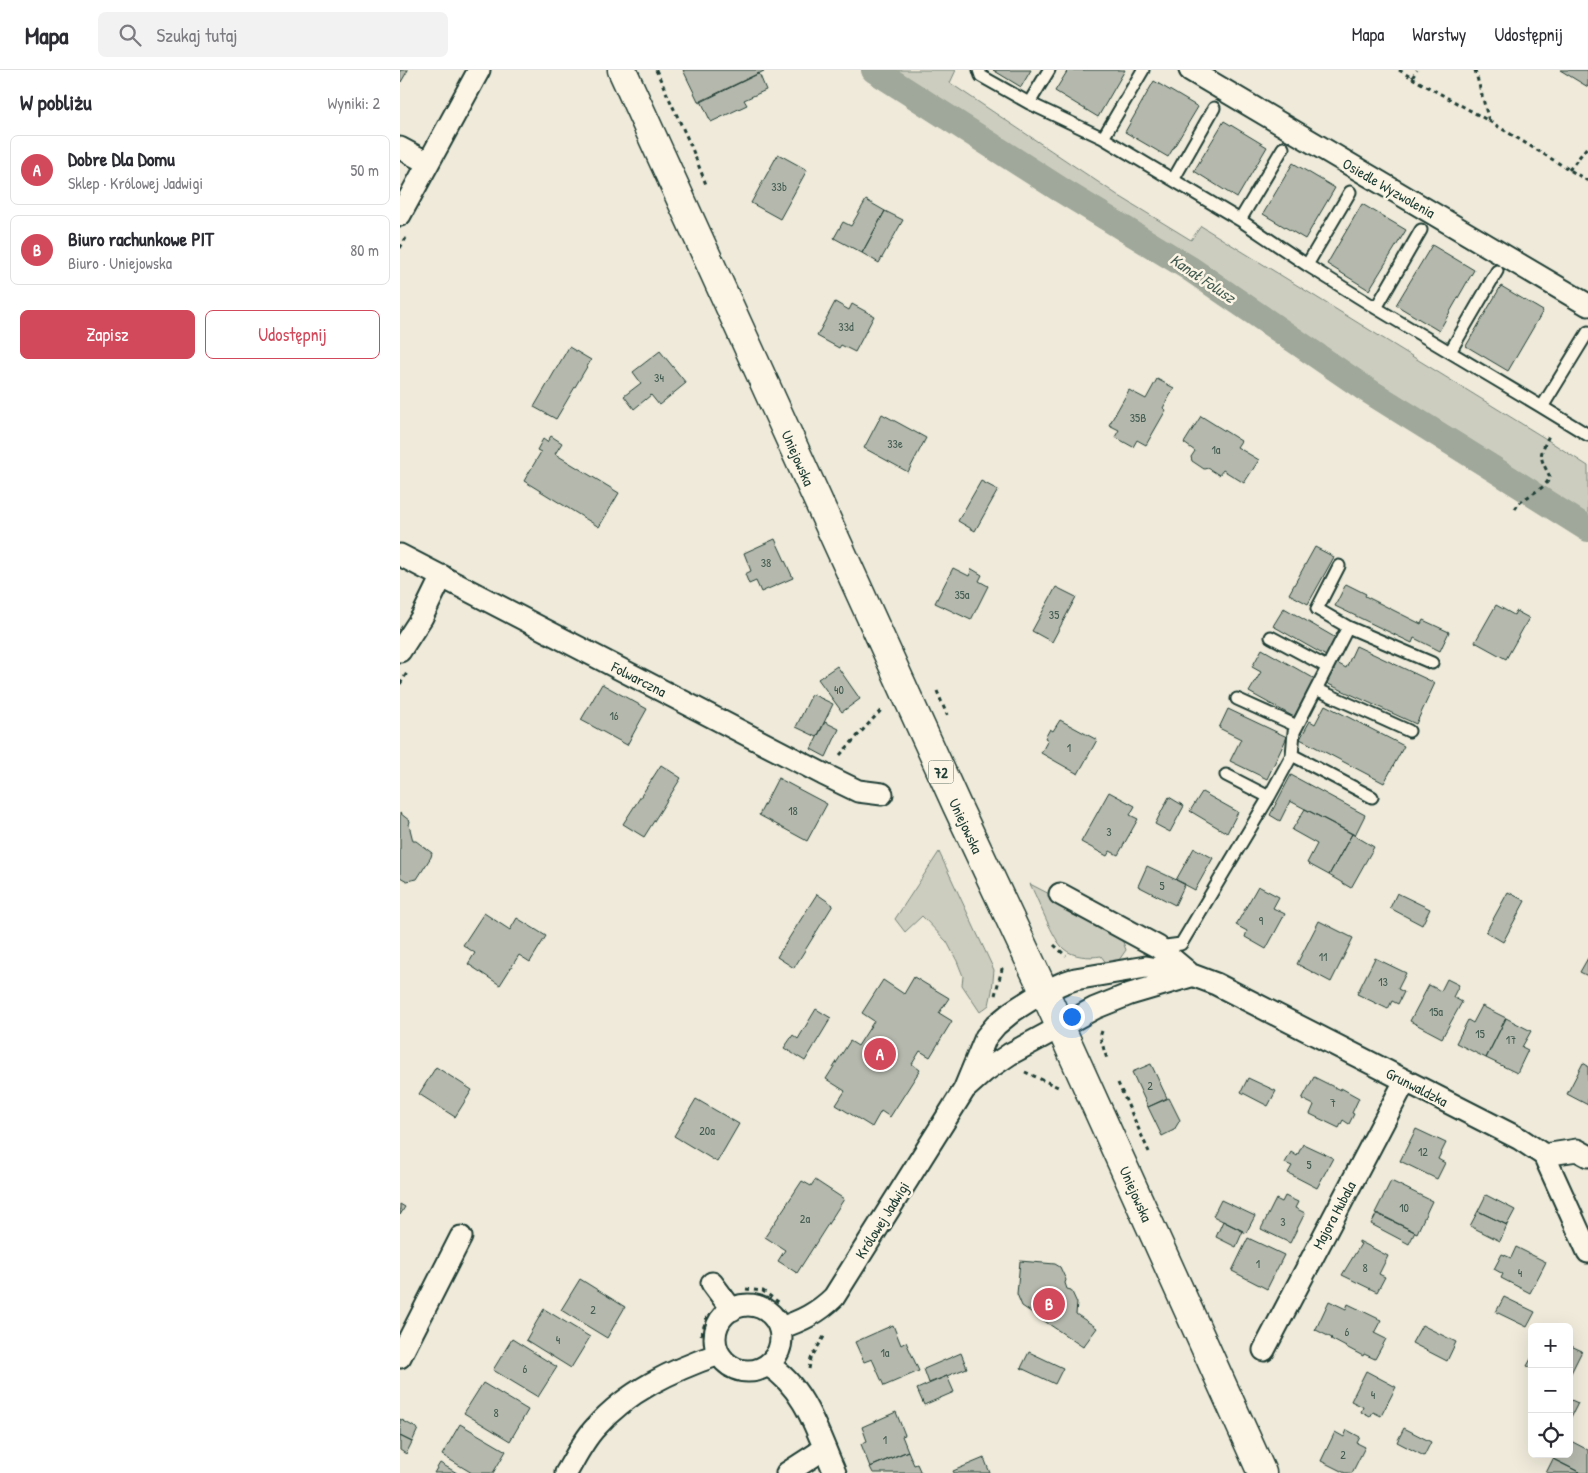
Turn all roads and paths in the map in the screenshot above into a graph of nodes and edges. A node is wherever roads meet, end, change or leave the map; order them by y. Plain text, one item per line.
1 (479, 70) edge
2 (622, 70) edge
3 (978, 70) edge
4 (1049, 70) edge
5 (1143, 70) edge
6 (1190, 70) edge
7 (1399, 70) edge
8 (1417, 70) edge
9 (1475, 70) edge
10 (1412, 78) junction
11 (1029, 103) junction
12 (1214, 108) dead end
13 (1489, 121) junction
14 (1103, 138) junction
15 (1588, 146) edge
16 (400, 148) edge
17 (1283, 148) dead end
18 (428, 163) junction
19 (1569, 170) junction
20 (1173, 180) junction
21 (1588, 181) edge
22 (1350, 192) dead end
23 (400, 215) edge
24 (1240, 220) junction
25 (1421, 230) dead end
26 (1307, 265) junction
27 (1497, 270) dead end
28 (1588, 305) edge
29 (1376, 308) junction
30 (1588, 332) edge
31 (1450, 352) junction
32 (1542, 407) junction
33 (1557, 416) junction
34 (1588, 435) edge
35 (1515, 509) dead end
36 (400, 555) edge
37 (1340, 566) dead end
38 (442, 576) junction
39 (1348, 627) junction
40 (1271, 637) dead end
41 (400, 652) edge
42 (1432, 663) dead end
43 (1327, 667) junction
44 (1316, 689) junction
45 (1237, 699) dead end
46 (886, 704) dead end
47 (1297, 726) junction
48 (1409, 731) dead end
49 (1292, 755) junction
50 (823, 774) junction
51 (1226, 776) dead end
52 (882, 794) dead end
53 (1269, 797) junction
54 (1372, 797) dead end
55 (1060, 894) dead end
56 (1158, 947) junction
57 (1192, 975) junction
58 (1043, 992) junction
59 (1060, 1027) junction
60 (1103, 1027) dead end
61 (1107, 1060) dead end
62 (1115, 1078) dead end
63 (1404, 1080) junction
64 (964, 1090) junction
65 (1150, 1154) dead end
66 (1544, 1155) junction
67 (1588, 1156) edge
68 (461, 1237) dead end
69 (1588, 1252) edge
70 (722, 1296) junction
71 (782, 1305) dead end
72 (780, 1328) junction
73 (700, 1339) dead end
74 (1264, 1350) dead end
75 (719, 1354) junction
76 (400, 1357) edge
77 (763, 1373) junction
78 (722, 1375) dead end
79 (824, 1449) junction
80 (566, 1473) edge
81 (787, 1473) edge
82 (834, 1473) edge
83 (1262, 1473) edge

1 - 18 street
2 - 58 main road, Uniejowska / 72
3 - 11 lane
4 - 11 lane
5 - 14 lane
6 - 28 street, Osiedle Wyzwolenia
7 - 10 path
8 - 10 path
9 - 13 path
10 - 13 path
11 - 14 lane
12 - 20 lane
13 - 19 path
14 - 20 lane
15 - 19 path
16 - 18 street
17 - 24 lane
18 - 23 street
19 - 21 path
20 - 24 lane
22 - 26 lane
24 - 26 lane
25 - 29 lane
26 - 29 lane
27 - 31 lane
29 - 31 lane
30 - 32 lane
31 - 32 lane
32 - 33 lane
33 - 34 lane
33 - 35 path
36 - 38 street, Folwarczna
37 - 39 lane
38 - 41 street
38 - 50 street, Folwarczna
39 - 42 lane
39 - 43 lane
40 - 43 lane
43 - 44 lane
44 - 47 lane
44 - 48 lane
45 - 47 lane
46 - 50 path
47 - 49 lane
49 - 53 lane
49 - 54 lane
50 - 52 street, Folwarczna
51 - 53 lane
53 - 56 lane
55 - 56 street, Grunwaldzka
56 - 57 street, Grunwaldzka
57 - 58 street, Grunwaldzka
57 - 59 street, Królowej Jadwigi
57 - 63 street, Grunwaldzka
58 - 59 main road, Uniejowska / 72
58 - 64 street, Królowej Jadwigi
59 - 64 street, Królowej Jadwigi
59 - 83 main road, Uniejowska / 72
60 - 61 path
62 - 65 path
63 - 66 street, Grunwaldzka
63 - 74 street, Majora Hubala
64 - 72 street, Królowej Jadwigi
66 - 67 street
66 - 69 street
68 - 76 street
70 - 71 path
70 - 72 street
70 - 73 path
70 - 75 street
72 - 77 street
75 - 77 street
75 - 80 street
77 - 78 path
77 - 79 street
79 - 81 street
79 - 82 street

